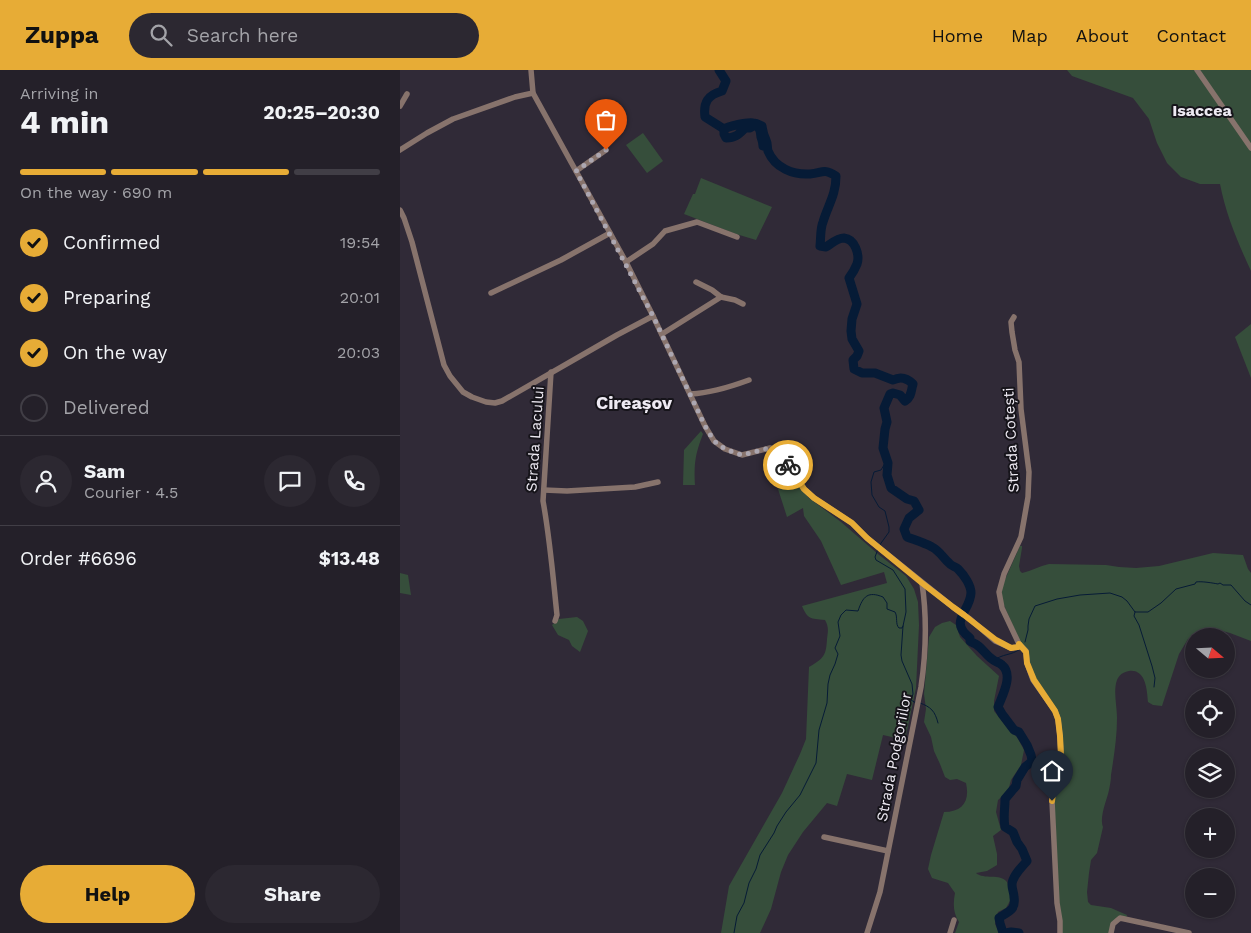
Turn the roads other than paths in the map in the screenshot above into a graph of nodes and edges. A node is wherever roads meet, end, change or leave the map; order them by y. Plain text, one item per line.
1 (531, 70) edge
2 (1197, 70) edge
3 (533, 93) junction
4 (406, 94) dead end
5 (400, 105) edge
6 (1251, 148) edge
7 (400, 150) edge
8 (606, 150) dead end
9 (576, 171) junction
10 (400, 210) edge
11 (610, 233) junction
12 (737, 237) dead end
13 (626, 262) junction
14 (696, 282) dead end
15 (491, 293) dead end
16 (721, 297) junction
17 (743, 304) dead end
18 (653, 316) junction
19 (1014, 317) dead end
20 (662, 334) junction
21 (551, 372) junction
22 (749, 380) dead end
23 (691, 394) junction
24 (658, 482) dead end
25 (544, 490) junction
26 (922, 583) junction
27 (555, 621) dead end
28 (1019, 644) junction
29 (824, 837) dead end
30 (888, 851) junction
31 (954, 920) dead end
32 (867, 933) edge
33 (950, 933) edge
34 (1060, 933) edge
35 (1111, 933) edge
36 (1189, 933) edge

1 - 3 street
2 - 6 street
3 - 7 street
3 - 9 street
4 - 5 street
8 - 9 street
9 - 11 street
10 - 21 street, Strada Lacului
11 - 13 street
11 - 15 street
12 - 13 street
13 - 18 street
14 - 16 street
16 - 17 street
16 - 20 street
18 - 20 street
18 - 21 street
19 - 28 street, Strada Cotești
20 - 23 street
21 - 25 street, Strada Lacului
22 - 23 street
23 - 26 street
24 - 25 street
25 - 27 street, Strada Lacului
26 - 28 street
26 - 30 street, Strada Podgoriilor
28 - 34 street, Strada Cotești
29 - 30 street
30 - 32 street, Strada Podgoriilor
31 - 33 street
35 - 36 street

